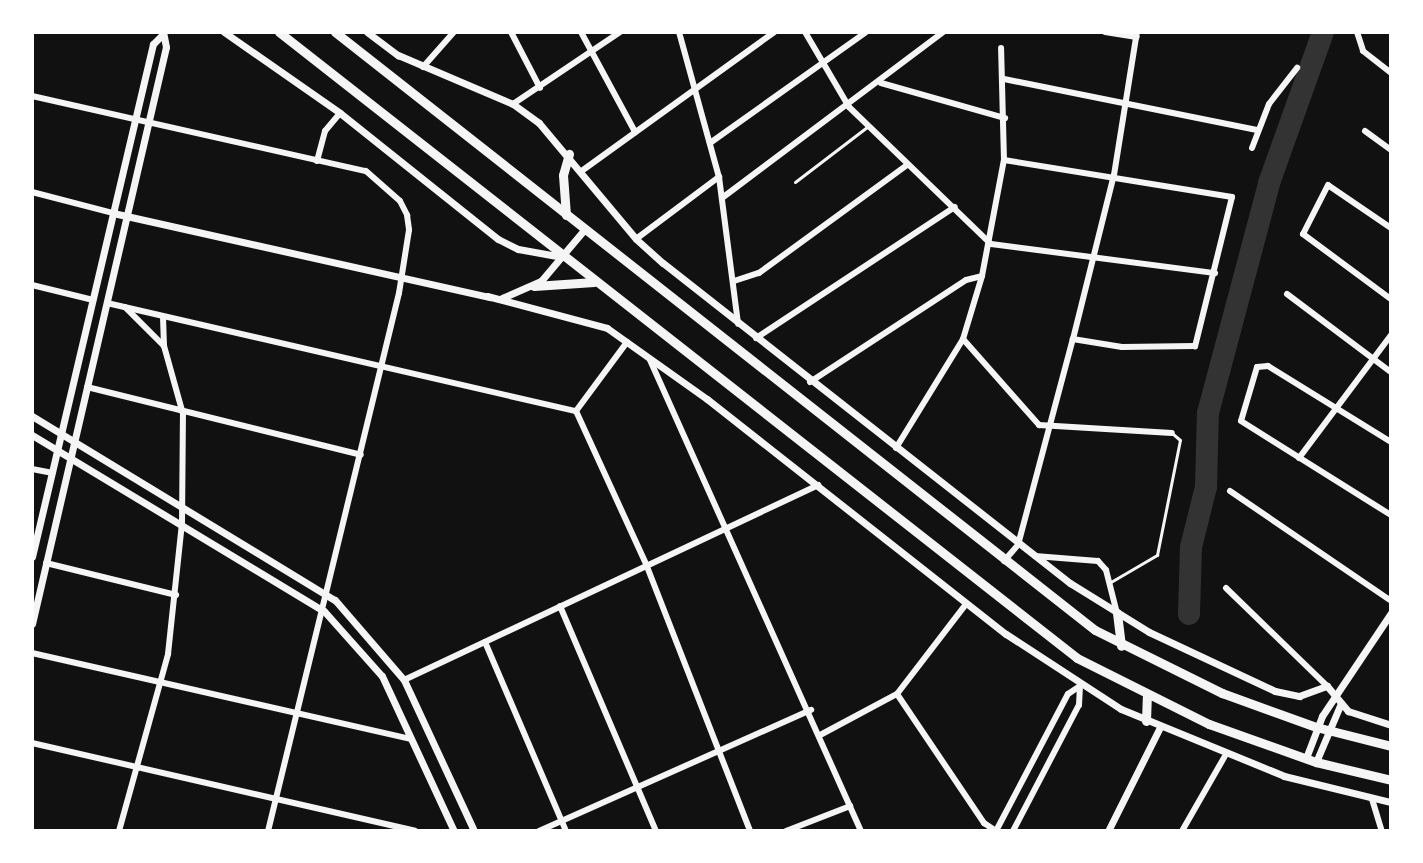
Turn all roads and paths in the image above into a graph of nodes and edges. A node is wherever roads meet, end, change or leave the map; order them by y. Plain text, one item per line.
1 (224, 32) edge
2 (279, 32) edge
3 (335, 32) edge
4 (367, 32) edge
5 (454, 32) edge
6 (511, 32) edge
7 (581, 32) edge
8 (620, 32) edge
9 (679, 32) edge
10 (774, 32) edge
11 (805, 32) edge
12 (866, 32) edge
13 (943, 32) edge
14 (1105, 32) edge
15 (1357, 32) edge
16 (160, 33) edge
17 (1137, 35) edge
18 (1001, 48) dead end
19 (592, 51) junction
20 (824, 63) junction
21 (423, 67) junction
22 (1297, 68) dead end
23 (1391, 73) edge
24 (1004, 79) junction
25 (881, 83) junction
26 (696, 87) junction
27 (540, 88) junction
28 (32, 96) edge
29 (1127, 102) junction
30 (513, 104) junction
31 (849, 107) junction
32 (340, 113) junction
33 (1005, 118) junction
34 (135, 120) junction
35 (148, 123) junction
36 (867, 127) junction
37 (1257, 130) junction
38 (1365, 131) dead end
39 (635, 132) junction
40 (710, 143) junction
41 (1252, 148) dead end
42 (1391, 150) edge
43 (569, 154) junction
44 (1004, 160) junction
45 (317, 161) junction
46 (907, 165) junction
47 (583, 170) junction
48 (1114, 175) junction
49 (719, 177) junction
50 (795, 182) dead end
51 (32, 192) edge
52 (722, 198) junction
53 (955, 207) junction
54 (113, 213) junction
55 (566, 215) junction
56 (127, 216) junction
57 (1391, 228) edge
58 (584, 230) junction
59 (636, 239) junction
60 (991, 244) junction
61 (562, 257) junction
62 (1093, 257) junction
63 (1215, 273) junction
64 (982, 276) junction
65 (401, 277) junction
66 (734, 281) junction
67 (594, 282) junction
68 (32, 285) edge
69 (534, 286) junction
70 (1287, 294) dead end
71 (487, 296) junction
72 (1391, 299) edge
73 (93, 300) junction
74 (107, 303) junction
75 (125, 307) junction
76 (163, 317) junction
77 (738, 324) junction
78 (1391, 335) edge
79 (756, 338) junction
80 (963, 339) junction
81 (1073, 339) junction
82 (627, 342) junction
83 (164, 346) junction
84 (649, 358) junction
85 (1373, 359) junction
86 (382, 367) junction
87 (1391, 372) edge
88 (810, 382) junction
89 (87, 387) junction
90 (1336, 408) junction
91 (576, 411) junction
92 (183, 414) junction
93 (32, 416) edge
94 (1050, 427) junction
95 (61, 433) junction
96 (1172, 433) joint
97 (32, 435) edge
98 (74, 441) junction
99 (1391, 442) edge
100 (896, 448) junction
101 (57, 450) junction
102 (361, 455) junction
103 (71, 457) junction
104 (1299, 458) junction
105 (32, 469) edge
106 (52, 473) junction
107 (818, 485) junction
108 (1230, 491) dead end
109 (182, 505) junction
110 (1391, 515) edge
111 (182, 524) junction
112 (727, 527) junction
113 (1018, 545) junction
114 (1033, 556) junction
115 (32, 557) edge
116 (1003, 562) junction
117 (46, 563) junction
118 (646, 564) junction
119 (1109, 583) junction
120 (1226, 588) dead end
121 (328, 593) junction
122 (176, 595) junction
123 (1391, 601) edge
124 (966, 604) junction
125 (560, 606) junction
126 (324, 611) junction
127 (1117, 613) junction
128 (1391, 613) edge
129 (32, 624) edge
130 (485, 642) junction
131 (1121, 646) junction
132 (32, 653) edge
133 (404, 680) junction
134 (161, 682) junction
135 (1080, 686) junction
136 (1327, 686) junction
137 (897, 694) junction
138 (1335, 695) junction
139 (1147, 697) junction
140 (1341, 703) junction
141 (811, 710) junction
142 (299, 714) junction
143 (1146, 721) junction
144 (1391, 725) edge
145 (1160, 727) junction
146 (1321, 728) junction
147 (822, 734) junction
148 (411, 739) junction
149 (32, 743) edge
150 (1391, 746) edge
151 (718, 750) junction
152 (1225, 756) junction
153 (1311, 760) junction
154 (135, 767) junction
155 (1391, 780) edge
156 (636, 786) junction
157 (276, 797) junction
158 (1372, 799) junction
159 (1391, 802) edge
160 (850, 806) junction
161 (561, 820) junction
162 (119, 831) edge
163 (268, 831) edge
164 (415, 831) edge
165 (454, 831) edge
166 (474, 831) edge
167 (539, 831) edge
168 (566, 831) edge
169 (656, 831) edge
170 (750, 831) edge
171 (786, 831) edge
172 (861, 831) edge
173 (996, 831) edge
174 (1013, 831) edge
175 (1108, 831) edge
176 (1182, 831) edge
177 (1382, 831) edge

1 - 32 street
2 - 61 main road
3 - 55 main road
4 - 21 street
5 - 21 street
6 - 27 street
7 - 19 street
8 - 19 street
9 - 26 street
10 - 26 street
11 - 20 street
12 - 20 street
13 - 25 street
14 - 17 street
15 - 23 street
16 - 34 street
16 - 35 street
17 - 29 street
18 - 24 street
19 - 27 street
19 - 39 street
20 - 31 street
20 - 40 street
21 - 30 street
22 - 37 street
24 - 29 street
24 - 33 street
25 - 31 street
25 - 33 street
26 - 39 street
26 - 40 street
27 - 30 street
28 - 34 street
29 - 37 street
29 - 48 street
30 - 43 street
31 - 36 street
31 - 52 street
32 - 45 street
32 - 61 street
33 - 44 street
34 - 35 street
34 - 54 street
35 - 45 street
35 - 56 street
36 - 46 street
36 - 50 lane
37 - 41 street
38 - 42 street
39 - 47 street
40 - 49 street
43 - 47 street
43 - 55 main road
44 - 48 street
44 - 60 street
45 - 65 street
46 - 53 street
46 - 66 street
47 - 59 street
48 - 62 street
48 - 63 street
49 - 52 street
49 - 59 street
51 - 54 street
52 - 66 street
53 - 60 street
53 - 79 street
54 - 56 street
54 - 73 street
55 - 58 main road
56 - 65 street
56 - 74 street
57 - 72 street
58 - 61 street
58 - 116 main road
59 - 77 street
60 - 62 street
60 - 64 street
61 - 67 main road
61 - 69 street
62 - 63 street
62 - 81 street
63 - 81 street
64 - 80 street
64 - 88 street
65 - 71 street
65 - 86 street
66 - 77 street
67 - 69 main road
67 - 139 main road
68 - 73 street
69 - 71 street
70 - 85 street
71 - 82 street
73 - 95 street
74 - 75 street
74 - 89 street
75 - 76 street
75 - 83 street
76 - 83 street
76 - 86 street
77 - 79 street
78 - 85 street
79 - 88 street
80 - 94 street
80 - 100 street
81 - 94 street
82 - 84 street
82 - 91 street
83 - 92 street
84 - 107 street
84 - 112 street
85 - 87 street
85 - 90 street
86 - 91 street
86 - 102 street
88 - 100 street
89 - 92 street
89 - 98 street
90 - 99 street
90 - 104 street
90 - 104 street
91 - 118 street
92 - 102 street
92 - 109 street
93 - 95 street
94 - 96 street
94 - 113 street
95 - 98 street
95 - 101 street
96 - 119 lane
97 - 101 street
98 - 103 street
98 - 109 street
100 - 113 street
101 - 103 street
101 - 106 street
102 - 121 street
103 - 111 street
103 - 117 street
104 - 110 street
105 - 106 street
106 - 115 street
107 - 112 street
107 - 124 street
108 - 123 street
109 - 111 street
109 - 121 street
111 - 122 street
111 - 126 street
112 - 118 street
112 - 141 street
113 - 114 street
113 - 116 street
114 - 119 street
114 - 127 street
116 - 131 main road
117 - 122 street
117 - 129 street
118 - 125 street
118 - 151 street
119 - 127 street
120 - 136 street
121 - 126 street
121 - 133 street
122 - 134 street
124 - 135 street
124 - 137 street
125 - 130 street
125 - 156 street
126 - 142 street
126 - 148 street
127 - 131 main road
127 - 136 street
128 - 138 street
130 - 133 street
130 - 161 street
131 - 146 main road
132 - 134 street
133 - 166 street
134 - 142 street
134 - 154 street
135 - 143 street
135 - 173 street
135 - 174 street
136 - 138 street
137 - 147 street
137 - 173 street
138 - 140 street
138 - 146 street
139 - 143 main road
139 - 153 main road
140 - 144 street
140 - 146 street
141 - 147 street
141 - 151 street
142 - 148 street
142 - 157 street
143 - 145 street
145 - 152 street
145 - 175 street
146 - 150 main road
146 - 153 street
147 - 160 street
148 - 165 street
149 - 154 street
151 - 156 street
151 - 170 street
152 - 158 street
152 - 176 street
153 - 155 main road
154 - 157 street
154 - 162 street
156 - 161 street
156 - 169 street
157 - 163 street
157 - 164 street
158 - 159 street
158 - 177 street
160 - 171 street
160 - 172 street
161 - 167 street
161 - 168 street

